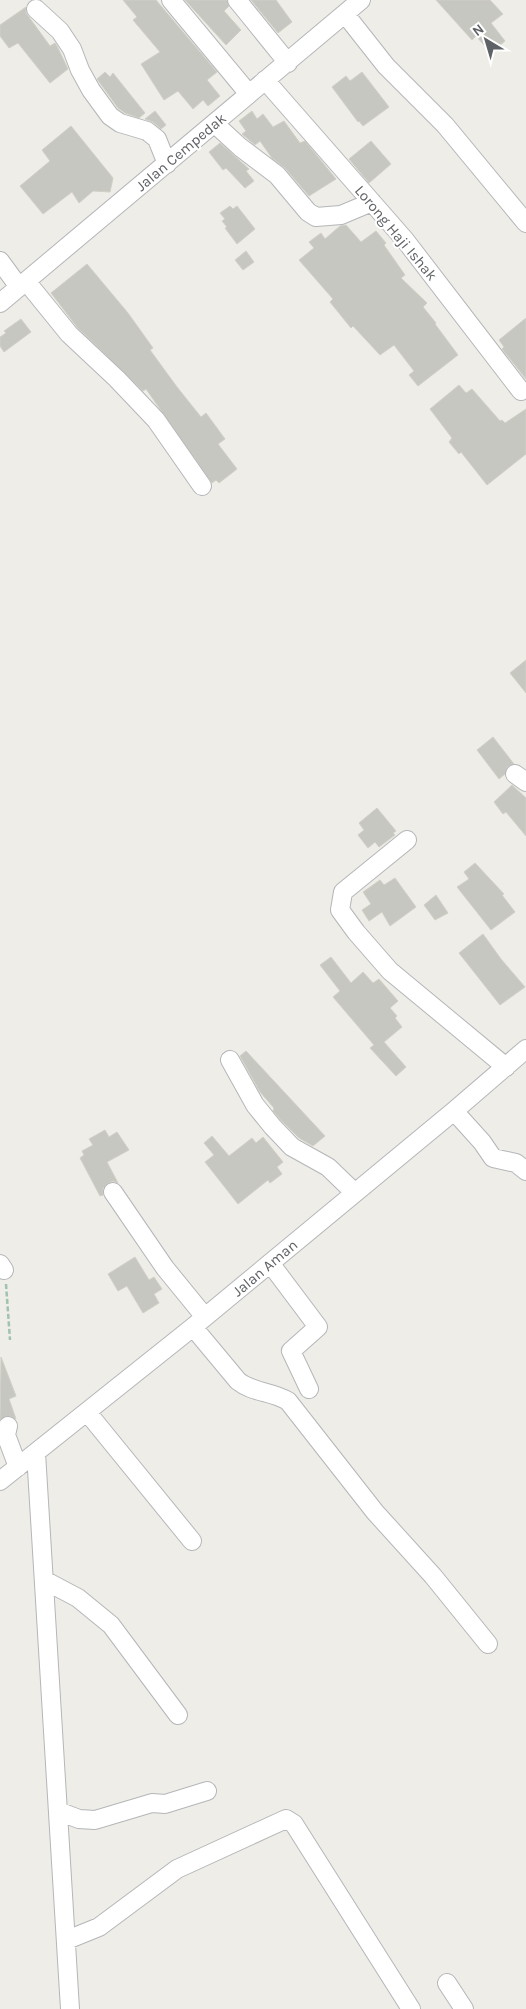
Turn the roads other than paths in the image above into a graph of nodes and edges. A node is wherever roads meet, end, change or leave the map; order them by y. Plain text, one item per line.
1 (171, 0) edge
2 (237, 0) edge
3 (361, 0) edge
4 (36, 9) dead end
5 (344, 14) junction
6 (288, 63) junction
7 (265, 80) junction
8 (250, 94) junction
9 (215, 124) junction
10 (167, 164) junction
11 (372, 202) junction
12 (526, 223) edge
13 (0, 261) edge
14 (23, 284) junction
15 (0, 303) edge
16 (520, 391) dead end
17 (202, 486) dead end
18 (407, 840) dead end
19 (526, 1049) edge
20 (230, 1060) dead end
21 (506, 1066) junction
22 (454, 1111) junction
23 (526, 1171) edge
24 (112, 1192) dead end
25 (355, 1193) junction
26 (270, 1263) junction
27 (199, 1322) junction
28 (309, 1388) dead end
29 (87, 1412) junction
30 (8, 1426) dead end
31 (36, 1453) junction
32 (18, 1467) junction
33 (1, 1478) edge
34 (192, 1541) dead end
35 (44, 1580) junction
36 (488, 1644) dead end
37 (178, 1715) dead end
38 (207, 1791) dead end
39 (58, 1811) junction
40 (67, 1940) junction
41 (447, 1983) dead end
42 (70, 2009) edge
43 (411, 2009) edge
44 (464, 2009) edge

1 - 8 street
2 - 6 street
3 - 5 street, Jalan Cempedak
4 - 10 street
5 - 6 street, Jalan Cempedak
5 - 12 street
6 - 7 street, Jalan Cempedak
7 - 8 street, Jalan Cempedak
7 - 11 street, Lorong Haji Ishak
8 - 9 street, Jalan Cempedak
9 - 10 street, Jalan Cempedak
9 - 11 street
10 - 14 street, Jalan Cempedak
11 - 16 street, Lorong Haji Ishak
13 - 14 street
14 - 15 street, Jalan Cempedak
14 - 17 street
18 - 21 street
19 - 21 street, Jalan Aman
20 - 25 street
21 - 22 street, Jalan Aman
22 - 23 street
22 - 25 street, Jalan Aman
24 - 27 street
25 - 26 street, Jalan Aman
26 - 27 street, Jalan Aman
26 - 28 street
27 - 29 street, Jalan Aman
27 - 36 street
29 - 31 street, Jalan Aman
29 - 34 street
30 - 32 street
31 - 32 street, Jalan Aman
31 - 35 street
32 - 33 street, Jalan Aman
35 - 37 street
35 - 39 street
38 - 39 street
39 - 40 street
40 - 42 street
40 - 43 street
41 - 44 street

